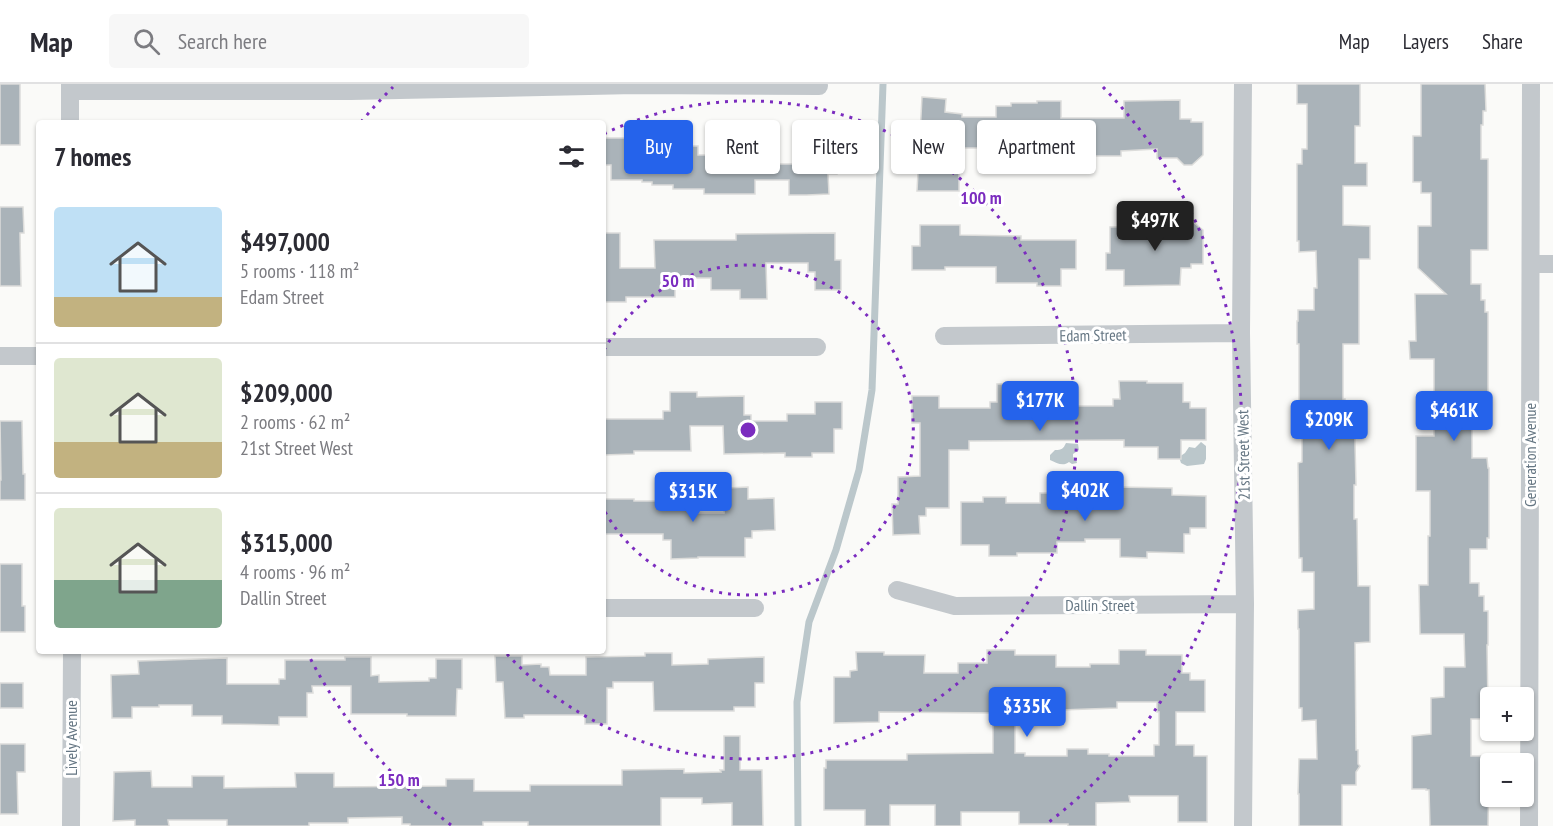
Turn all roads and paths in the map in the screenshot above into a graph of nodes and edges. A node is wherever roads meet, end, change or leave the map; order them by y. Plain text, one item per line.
1 (1243, 84) edge
2 (1531, 84) edge
3 (635, 85) edge
4 (819, 86) dead end
5 (70, 87) edge
6 (351, 87) edge
7 (70, 120) edge
8 (1531, 264) junction
9 (1553, 264) edge
10 (1241, 333) junction
11 (944, 336) dead end
12 (606, 347) edge
13 (817, 347) dead end
14 (0, 356) edge
15 (36, 356) edge
16 (897, 590) dead end
17 (1245, 604) junction
18 (606, 608) edge
19 (755, 608) dead end
20 (72, 654) edge
21 (71, 826) edge
22 (1243, 826) edge
23 (1529, 826) edge

1 - 10 street, 21st Street West
2 - 8 street, Generation Avenue
3 - 4 street
3 - 6 street
5 - 6 street
5 - 7 street
8 - 9 street
8 - 23 street, Generation Avenue
10 - 11 street, Edam Street
10 - 17 street, 21st Street West
12 - 13 street
14 - 15 street
16 - 17 street, Dallin Street
17 - 22 street, 21st Street West
18 - 19 street
20 - 21 street, Lively Avenue

